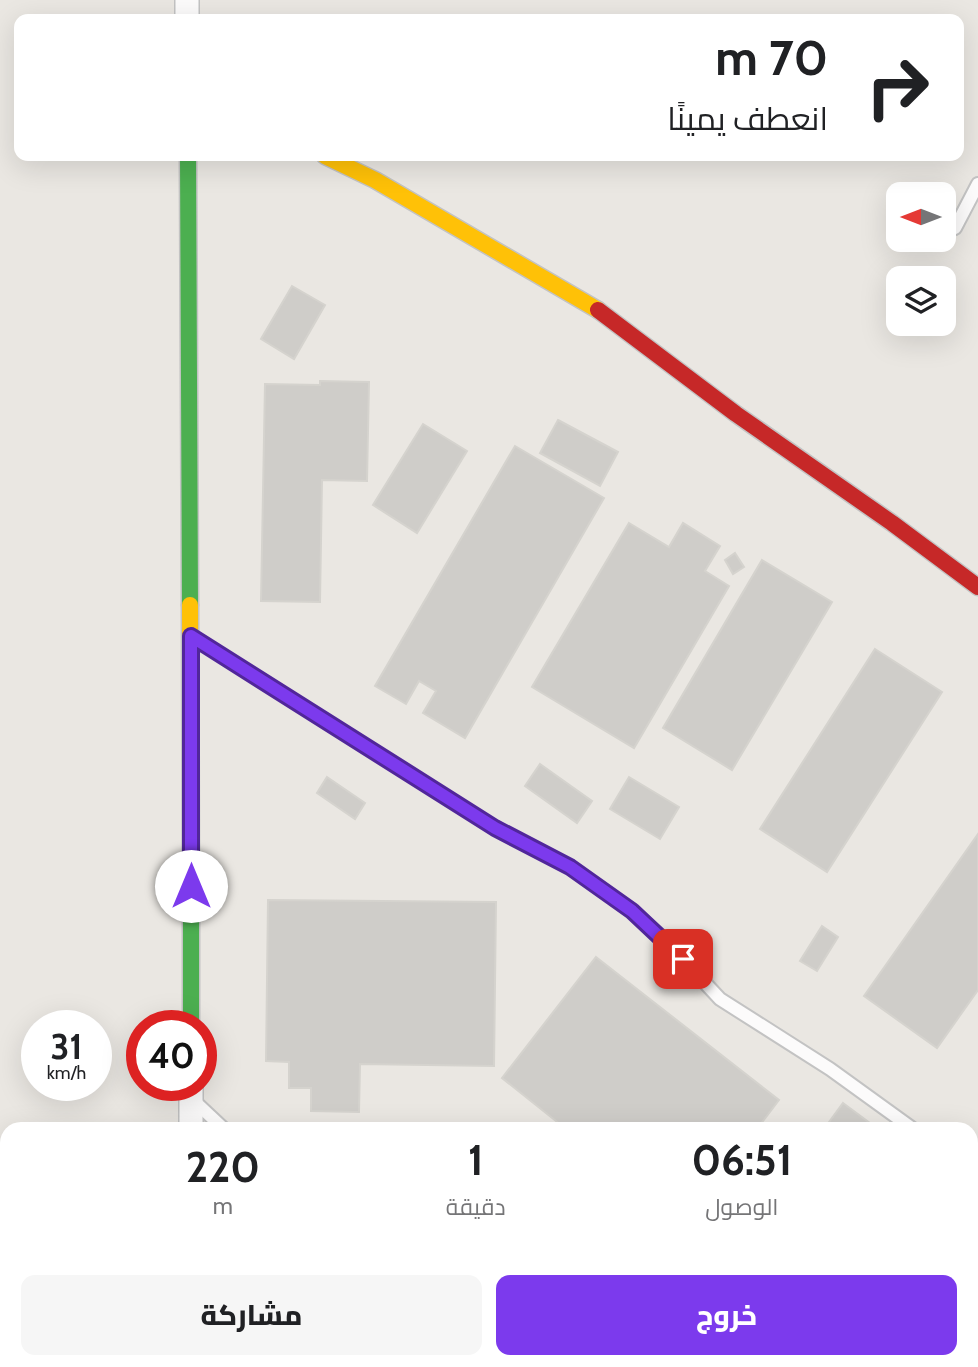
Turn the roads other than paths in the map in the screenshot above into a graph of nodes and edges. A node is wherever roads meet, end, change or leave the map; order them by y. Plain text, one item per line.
1 (188, 161) edge
2 (335, 161) edge
3 (978, 184) edge
4 (956, 226) edge
5 (978, 587) edge
6 (191, 636) junction
7 (191, 1010) edge
8 (191, 1101) edge
9 (199, 1101) edge
10 (191, 1122) edge
11 (219, 1122) edge
12 (903, 1122) edge

1 - 6 street
2 - 5 street
3 - 4 lane
6 - 7 street
6 - 12 lane
8 - 10 street
9 - 11 lane

